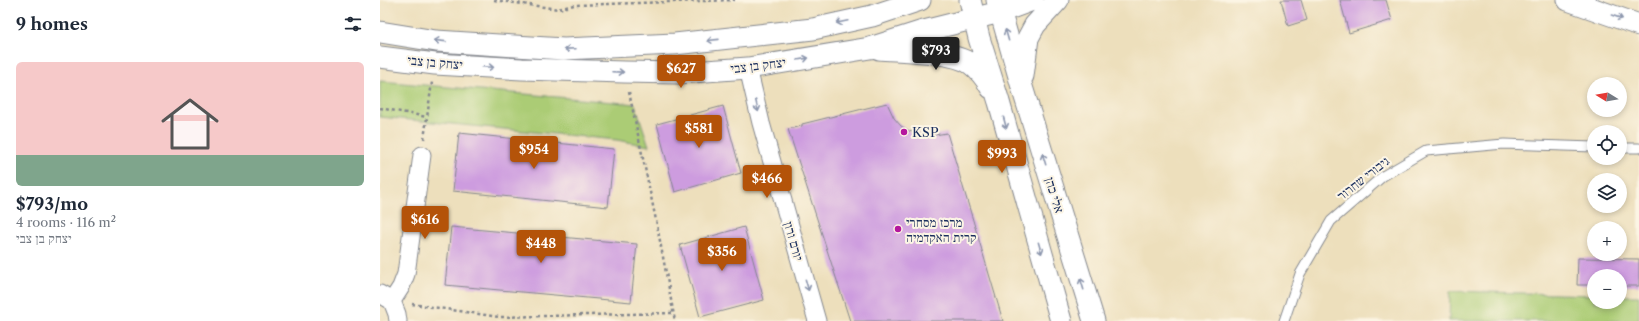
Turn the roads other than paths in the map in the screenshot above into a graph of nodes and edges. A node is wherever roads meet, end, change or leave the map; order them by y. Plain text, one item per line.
1 (887, 0) edge
2 (920, 0) edge
3 (1033, 0) edge
4 (1058, 0) edge
5 (1568, 0) edge
6 (998, 6) edge
7 (972, 9) edge
8 (872, 16) junction
9 (1639, 24) edge
10 (380, 32) edge
11 (870, 48) junction
12 (380, 57) edge
13 (748, 68) junction
14 (1022, 87) junction
15 (999, 102) junction
16 (1587, 147) edge
17 (1627, 148) edge
18 (1639, 148) edge
19 (422, 155) road end
20 (386, 297) edge
21 (398, 321) edge
22 (817, 321) edge
23 (1061, 321) edge
24 (1094, 321) edge
25 (1284, 321) edge

1 - 8 street
2 - 8 street, יצחק בן צבי
3 - 6 street, יצחק בן צבי
4 - 14 street
5 -> 9 street
6 - 7 street, יצחק בן צבי
14 -> 6 street, אלי כהן
7 - 11 street, יצחק בן צבי
7 - 15 street
8 -> 10 street, יצחק בן צבי
13 -> 11 street, יצחק בן צבי
11 - 15 street
12 -> 13 street, יצחק בן צבי
13 -> 22 street, יורם ורון
24 -> 14 street, אלי כהן
15 -> 23 street
16 - 25 lane, גיבורי שחרור
17 - 18 lane
19 - 20 street
20 - 21 street

